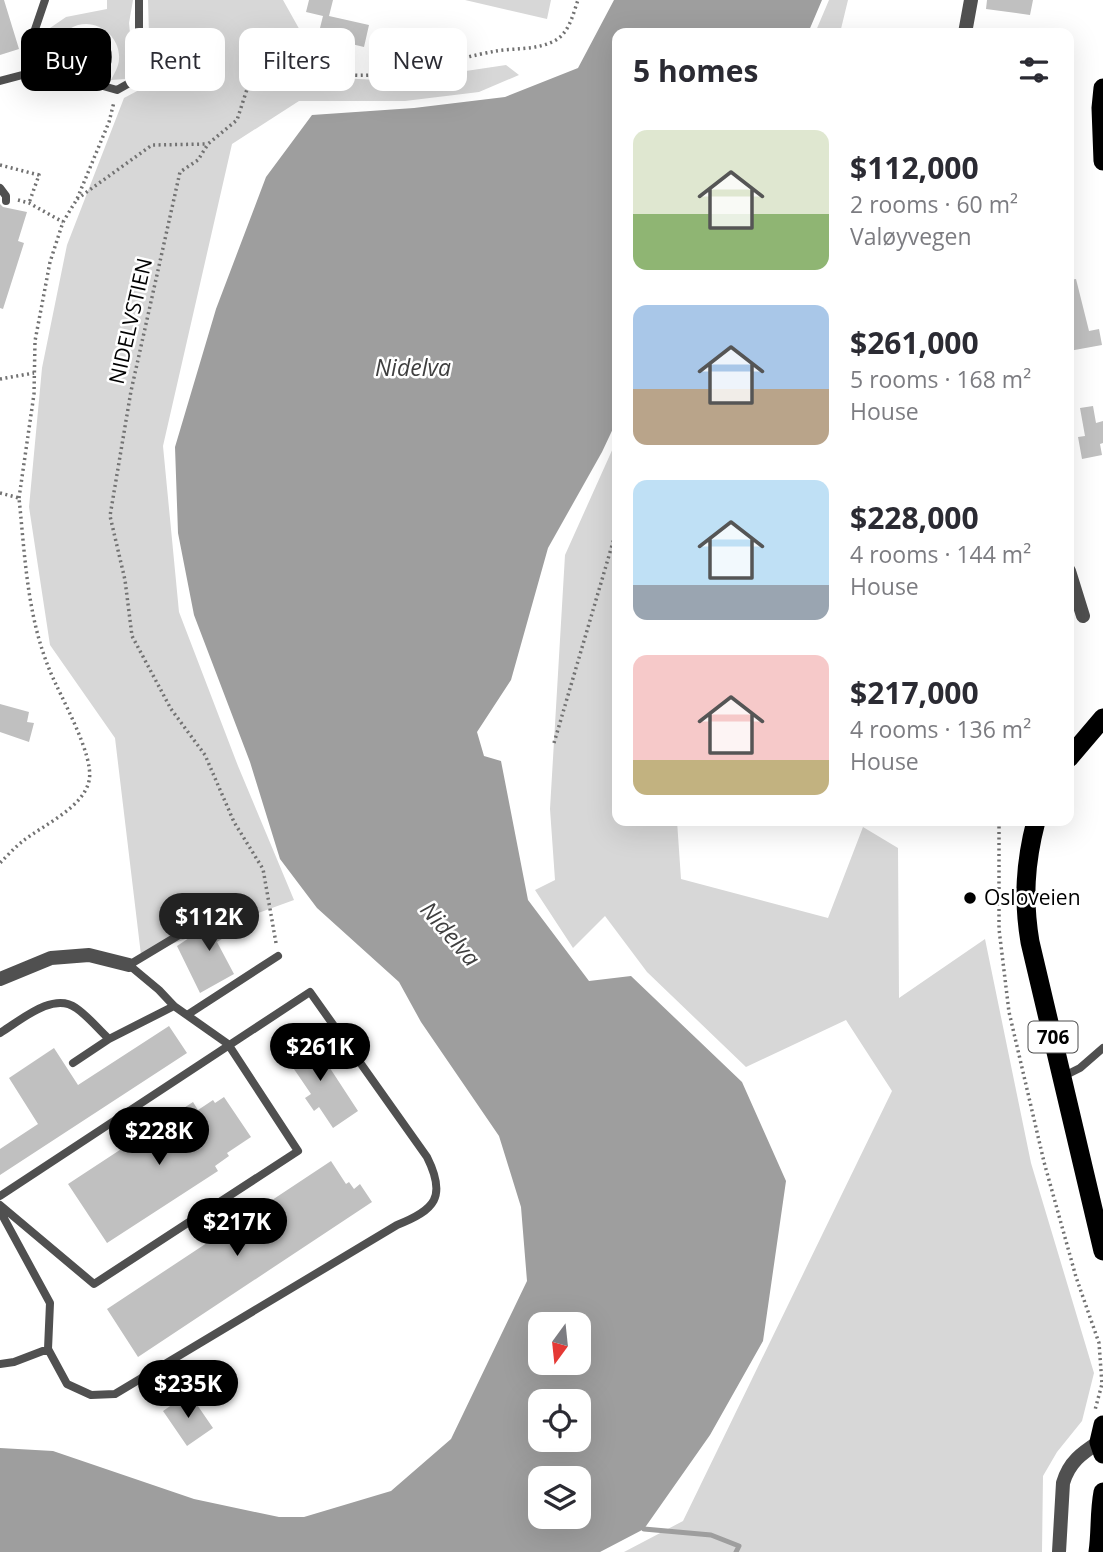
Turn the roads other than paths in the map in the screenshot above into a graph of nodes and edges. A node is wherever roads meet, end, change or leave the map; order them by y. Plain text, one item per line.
1 (45, 0) edge
2 (139, 0) edge
3 (971, 0) edge
4 (35, 28) edge
5 (966, 28) edge
6 (21, 75) edge
7 (0, 81) edge
8 (111, 88) edge
9 (1103, 88) edge
10 (1103, 161) edge
11 (0, 188) edge
12 (6, 199) road end
13 (1074, 588) edge
14 (1083, 616) dead end
15 (1103, 718) edge
16 (1074, 752) edge
17 (1035, 826) edge
18 (225, 908) dead end
19 (278, 957) road end
20 (129, 965) junction
21 (0, 979) edge
22 (174, 1006) junction
23 (187, 1015) junction
24 (0, 1032) edge
25 (109, 1039) junction
26 (228, 1044) junction
27 (1103, 1048) edge
28 (73, 1063) dead end
29 (1062, 1077) junction
30 (0, 1196) edge
31 (0, 1205) edge
32 (0, 1211) edge
33 (1103, 1251) edge
34 (48, 1349) junction
35 (0, 1364) edge
36 (1100, 1434) edge
37 (1103, 1492) edge
38 (1100, 1541) edge
39 (1059, 1552) edge

1 - 4 lane
2 - 8 lane
3 - 5 street
6 - 7 lane
9 - 10 highway
11 - 12 lane
13 - 14 street
15 - 16 highway
17 - 29 highway, 706
18 - 20 lane
19 - 23 lane
20 - 21 street
20 - 22 lane
22 - 23 lane
22 - 25 lane
23 - 26 lane
24 - 25 lane
25 - 28 lane
26 - 30 lane
26 - 31 lane
26 - 34 lane
27 - 29 lane
29 - 33 highway, 706
32 - 34 lane
34 - 35 lane
36 - 39 street
37 - 38 highway

